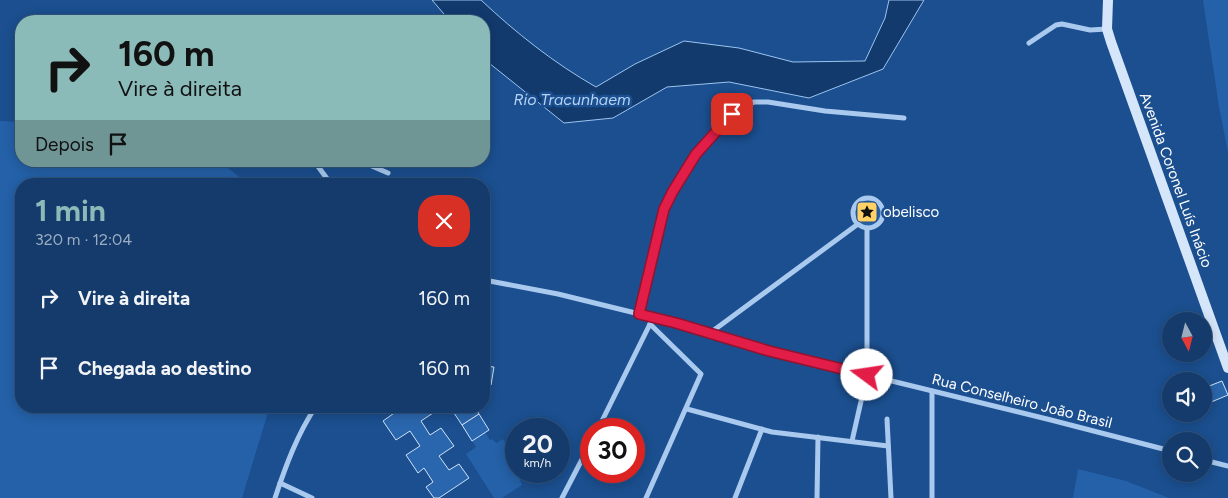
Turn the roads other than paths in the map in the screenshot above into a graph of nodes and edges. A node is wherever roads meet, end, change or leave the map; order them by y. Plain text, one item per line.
1 (1108, 0) edge
2 (1107, 29) junction
3 (1029, 43) dead end
4 (904, 118) dead end
5 (318, 167) edge
6 (374, 167) edge
7 (388, 173) dead end
8 (327, 178) edge
9 (858, 224) junction
10 (867, 228) junction
11 (490, 281) edge
12 (639, 314) junction
13 (653, 317) junction
14 (650, 324) junction
15 (710, 333) junction
16 (1228, 368) edge
17 (867, 375) junction
18 (932, 391) junction
19 (687, 409) junction
20 (311, 413) edge
21 (603, 418) edge
22 (887, 419) dead end
23 (762, 429) junction
24 (818, 437) junction
25 (852, 441) junction
26 (888, 446) junction
27 (1162, 449) edge
28 (1212, 462) edge
29 (580, 463) edge
30 (1228, 466) edge
31 (280, 483) junction
32 (275, 498) edge
33 (312, 498) edge
34 (562, 498) edge
35 (646, 498) edge
36 (735, 498) edge
37 (817, 498) edge
38 (890, 498) edge
39 (932, 498) edge

1 - 2 street, Avenida Coronel Luís Inácio
2 - 3 street
2 - 16 street, Avenida Coronel Luís Inácio
4 - 12 street
5 - 8 street
6 - 7 street
9 - 10 street
9 - 10 street
9 - 15 street
10 - 17 street
11 - 12 street, Rua Conselheiro João Brasil
12 - 13 street, Rua Conselheiro João Brasil
13 - 14 street
13 - 15 street, Rua Conselheiro João Brasil
14 - 19 street
14 - 21 street
15 - 17 street, Rua Conselheiro João Brasil
17 - 18 street, Rua Conselheiro João Brasil
17 - 25 street
18 - 27 street, Rua Conselheiro João Brasil
18 - 39 street
19 - 23 street
19 - 35 street
20 - 31 street
22 - 26 street
23 - 24 street
23 - 36 street
24 - 25 street
24 - 37 street
25 - 26 street
26 - 38 street
28 - 30 street
29 - 34 street
31 - 32 street
31 - 33 street

